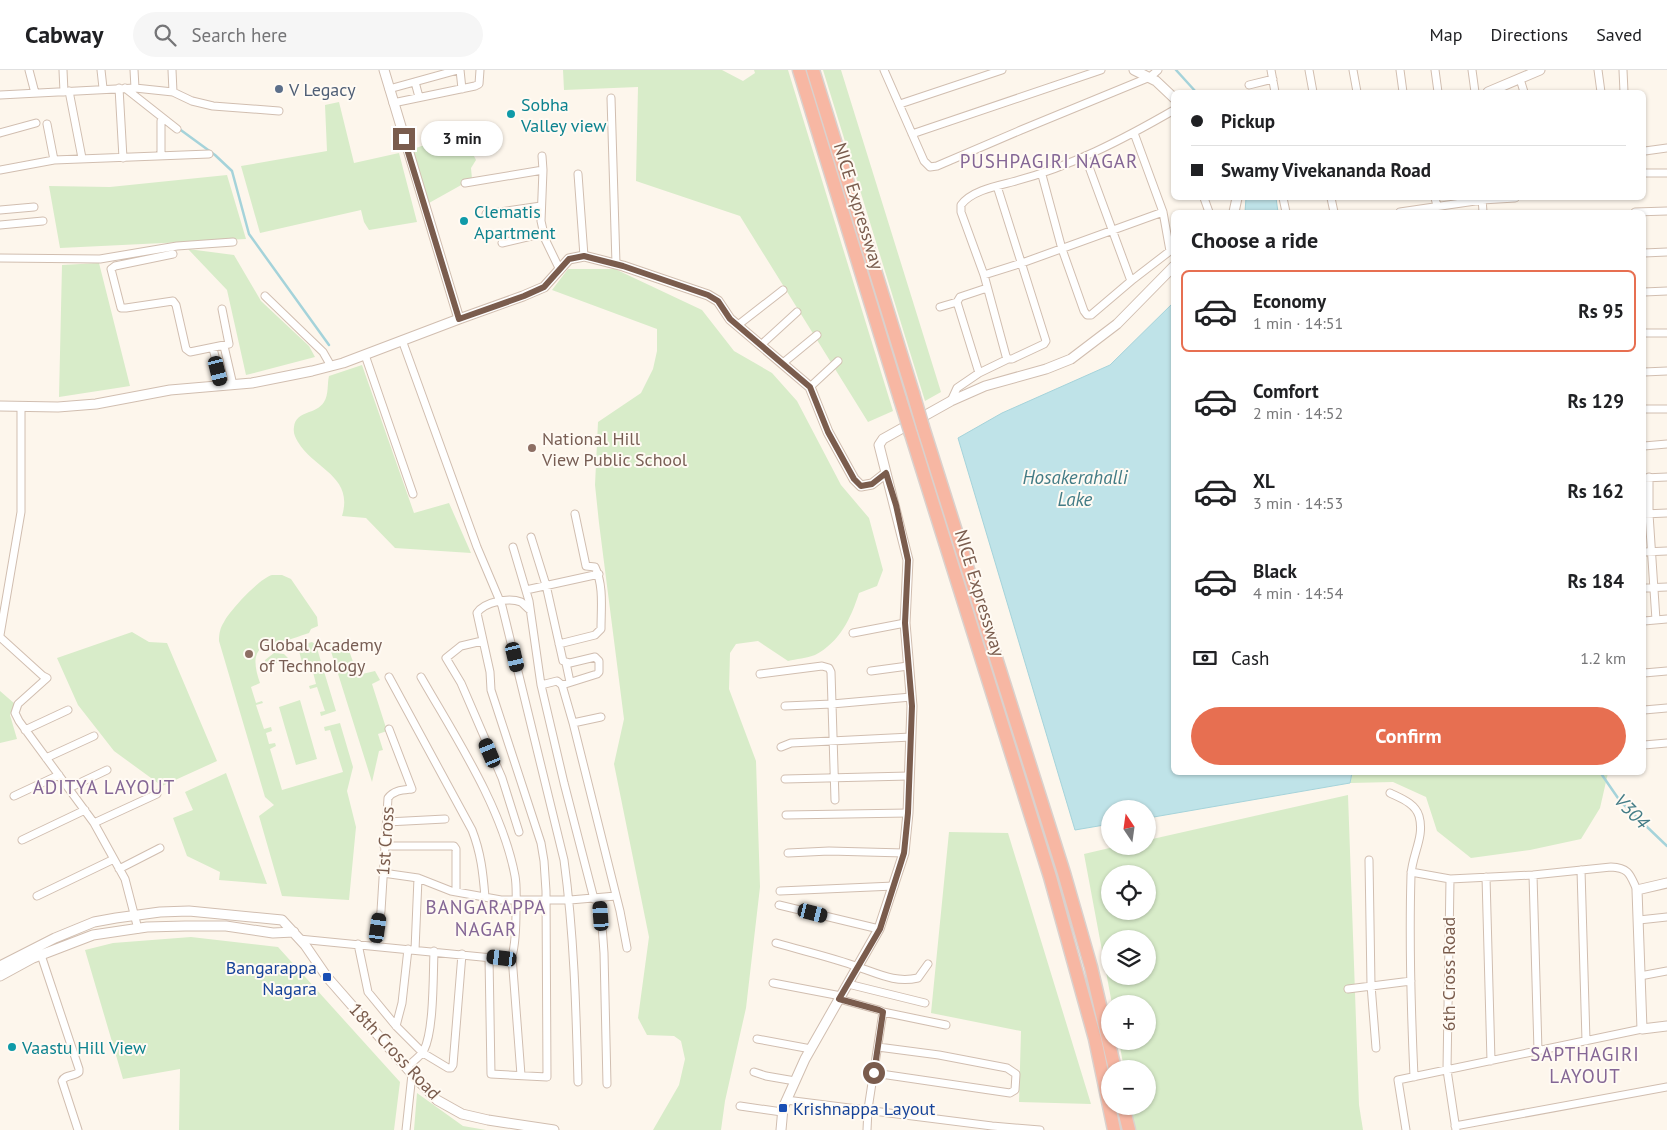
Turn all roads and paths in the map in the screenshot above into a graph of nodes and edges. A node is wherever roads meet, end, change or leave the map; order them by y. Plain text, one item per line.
1 (29, 70) edge
2 (63, 70) edge
3 (101, 70) edge
4 (134, 70) edge
5 (172, 70) edge
6 (384, 70) edge
7 (459, 70) edge
8 (480, 70) edge
9 (799, 70) edge
10 (813, 70) edge
11 (885, 70) edge
12 (1002, 70) edge
13 (1101, 70) edge
14 (1134, 70) edge
15 (1158, 70) edge
16 (1272, 70) edge
17 (1309, 70) edge
18 (1354, 70) edge
19 (1400, 70) edge
20 (1435, 70) edge
21 (1472, 70) edge
22 (1540, 70) edge
23 (1598, 70) edge
24 (1622, 70) edge
25 (1150, 77) junction
26 (1273, 79) junction
27 (1520, 79) junction
28 (415, 82) junction
29 (1249, 85) dead end
30 (103, 88) junction
31 (122, 88) junction
32 (136, 88) junction
33 (389, 89) junction
34 (462, 89) junction
35 (1275, 90) edge
36 (1313, 90) edge
37 (1357, 90) edge
38 (1403, 90) edge
39 (1438, 90) edge
40 (1475, 90) edge
41 (1493, 90) edge
42 (1523, 90) edge
43 (1602, 90) edge
44 (1624, 90) edge
45 (67, 92) junction
46 (173, 92) junction
47 (34, 93) junction
48 (0, 95) edge
49 (1171, 95) edge
50 (419, 97) junction
51 (611, 98) dead end
52 (393, 103) junction
53 (900, 104) junction
54 (279, 111) dead end
55 (1171, 112) edge
56 (161, 121) dead end
57 (36, 123) dead end
58 (47, 124) dead end
59 (176, 129) dead end
60 (0, 133) edge
61 (912, 134) junction
62 (1134, 134) junction
63 (1667, 148) edge
64 (1646, 151) edge
65 (209, 154) dead end
66 (161, 155) junction
67 (542, 156) dead end
68 (1085, 156) junction
69 (82, 158) junction
70 (123, 158) junction
71 (54, 160) junction
72 (0, 170) edge
73 (543, 170) junction
74 (1646, 173) edge
75 (1667, 173) edge
76 (578, 174) dead end
77 (1042, 174) junction
78 (465, 183) dead end
79 (998, 186) junction
80 (1436, 200) edge
81 (1476, 200) edge
82 (541, 206) junction
83 (1437, 206) junction
84 (34, 208) dead end
85 (0, 210) edge
86 (1412, 210) edge
87 (1667, 211) edge
88 (1163, 212) junction
89 (1646, 212) edge
90 (486, 214) dead end
91 (43, 221) dead end
92 (0, 225) edge
93 (1112, 232) junction
94 (544, 233) junction
95 (233, 242) dead end
96 (502, 243) dead end
97 (1171, 246) edge
98 (1062, 248) junction
99 (1171, 251) edge
100 (1667, 252) edge
101 (1646, 253) edge
102 (173, 254) dead end
103 (584, 256) junction
104 (0, 258) edge
105 (616, 264) junction
106 (1022, 264) junction
107 (1171, 269) edge
108 (560, 270) junction
109 (984, 275) junction
110 (1131, 280) junction
111 (987, 288) junction
112 (783, 290) dead end
113 (1667, 291) edge
114 (1646, 292) edge
115 (265, 296) dead end
116 (957, 302) junction
117 (940, 307) dead end
118 (222, 309) dead end
119 (797, 312) dead end
120 (459, 319) junction
121 (738, 325) junction
122 (1646, 333) edge
123 (1667, 333) edge
124 (817, 335) dead end
125 (402, 340) junction
126 (762, 344) junction
127 (224, 346) junction
128 (213, 348) junction
129 (366, 355) junction
130 (1008, 359) junction
131 (838, 361) dead end
132 (783, 363) junction
133 (331, 366) junction
134 (1667, 371) edge
135 (1646, 372) edge
136 (979, 373) junction
137 (233, 385) junction
138 (222, 386) junction
139 (810, 387) junction
140 (951, 400) junction
141 (0, 406) edge
142 (21, 406) junction
143 (1667, 408) edge
144 (1646, 409) edge
145 (1667, 444) edge
146 (1646, 446) edge
147 (886, 473) junction
148 (1667, 477) edge
149 (1647, 478) edge
150 (413, 494) dead end
151 (1667, 513) edge
152 (575, 514) dead end
153 (1646, 514) edge
154 (532, 537) dead end
155 (513, 547) dead end
156 (1667, 551) edge
157 (1647, 552) edge
158 (599, 574) junction
159 (546, 585) junction
160 (1667, 587) edge
161 (1646, 588) edge
162 (1653, 588) junction
163 (526, 590) junction
164 (500, 600) junction
165 (530, 610) junction
166 (1667, 619) edge
167 (1656, 620) junction
168 (1646, 621) edge
169 (905, 623) junction
170 (852, 633) dead end
171 (0, 636) edge
172 (482, 641) junction
173 (559, 644) junction
174 (566, 663) junction
175 (908, 666) junction
176 (871, 670) dead end
177 (1667, 671) edge
178 (1646, 673) edge
179 (760, 674) dead end
180 (389, 677) dead end
181 (421, 677) dead end
182 (570, 682) junction
183 (541, 685) junction
184 (562, 685) junction
185 (911, 697) junction
186 (832, 704) junction
187 (785, 706) dead end
188 (1667, 708) edge
189 (68, 710) dead end
190 (1646, 710) edge
191 (601, 717) dead end
192 (573, 723) junction
193 (388, 728) dead end
194 (25, 730) junction
195 (94, 736) dead end
196 (911, 737) junction
197 (832, 741) junction
198 (1667, 743) edge
199 (1646, 745) edge
200 (781, 746) dead end
201 (46, 758) junction
202 (107, 770) dead end
203 (59, 775) junction
204 (909, 776) junction
205 (834, 778) junction
206 (784, 779) dead end
207 (69, 788) junction
208 (1390, 793) dead end
209 (157, 794) dead end
210 (14, 796) dead end
211 (835, 800) dead end
212 (86, 810) junction
213 (908, 813) junction
214 (786, 815) dead end
215 (445, 819) dead end
216 (387, 822) junction
217 (94, 823) junction
218 (519, 832) dead end
219 (22, 840) dead end
220 (384, 846) junction
221 (160, 848) dead end
222 (788, 853) dead end
223 (904, 853) junction
224 (114, 859) junction
225 (1369, 860) dead end
226 (119, 869) junction
227 (1582, 870) junction
228 (383, 872) junction
229 (1411, 872) junction
230 (1533, 875) junction
231 (1486, 877) junction
232 (418, 878) junction
233 (1450, 879) junction
234 (1667, 884) edge
235 (894, 886) junction
236 (1637, 890) junction
237 (456, 892) junction
238 (780, 892) dead end
239 (37, 896) dead end
240 (616, 896) junction
241 (484, 897) junction
242 (597, 899) junction
243 (516, 900) junction
244 (546, 900) junction
245 (570, 900) junction
246 (779, 905) dead end
247 (136, 915) junction
248 (1667, 917) edge
249 (1638, 920) junction
250 (138, 929) junction
251 (880, 929) junction
252 (297, 935) junction
253 (776, 943) dead end
254 (358, 944) junction
255 (375, 946) junction
256 (627, 948) dead end
257 (412, 950) junction
258 (434, 951) junction
259 (462, 954) junction
260 (41, 955) junction
261 (512, 956) junction
262 (489, 957) junction
263 (928, 964) dead end
264 (0, 966) edge
265 (858, 967) junction
266 (1667, 970) edge
267 (0, 976) edge
268 (1640, 976) junction
269 (1410, 981) junction
270 (773, 983) dead end
271 (848, 984) junction
272 (1371, 985) junction
273 (1348, 989) dead end
274 (840, 998) junction
275 (925, 1003) dead end
276 (883, 1012) junction
277 (946, 1025) dead end
278 (396, 1026) junction
279 (1667, 1026) edge
280 (1642, 1029) junction
281 (758, 1039) dead end
282 (1586, 1041) junction
283 (878, 1047) junction
284 (1376, 1048) dead end
285 (811, 1049) junction
286 (1538, 1051) junction
287 (423, 1053) junction
288 (1113, 1060) edge
289 (1491, 1061) junction
290 (409, 1070) junction
291 (1447, 1070) junction
292 (754, 1072) dead end
293 (874, 1073) junction
294 (521, 1075) junction
295 (1414, 1077) junction
296 (795, 1081) junction
297 (578, 1082) dead end
298 (607, 1084) dead end
299 (1667, 1087) edge
300 (786, 1100) junction
301 (740, 1106) dead end
302 (868, 1109) junction
303 (782, 1112) junction
304 (1125, 1115) edge
305 (991, 1128) edge
306 (1455, 1128) edge
307 (78, 1130) edge
308 (406, 1130) edge
309 (554, 1130) edge
310 (781, 1130) edge
311 (867, 1130) edge
312 (1040, 1130) edge
313 (1114, 1130) edge
314 (1128, 1130) edge
315 (1406, 1130) edge

1 - 47 street
2 - 45 street
3 - 30 street
4 - 32 street
5 - 46 street
6 - 33 street
7 - 28 street
7 - 34 street
8 - 34 street
9 - 313 highway, NICE Expressway, bridge
10 - 288 highway, NICE Expressway, bridge
11 - 53 street
12 - 53 street
13 - 61 street
14 - 25 street
15 - 25 street
16 - 26 street
17 - 36 street
18 - 37 street
19 - 38 street
20 - 39 street
21 - 40 street
22 - 27 street
23 - 43 street
24 - 44 street
25 - 49 street
25 - 61 street
26 - 29 street
26 - 35 street
27 - 41 street
27 - 42 street
28 - 33 street
28 - 50 street
30 - 31 street
30 - 45 street
31 - 32 street
31 - 59 street
31 - 70 street
32 - 46 street
33 - 52 street
34 - 50 street
45 - 47 street
45 - 69 street
46 - 54 street
47 - 48 street
50 - 52 street
51 - 105 street
52 - 120 street
53 - 61 street
55 - 62 street
56 - 66 street
57 - 60 street
58 - 71 street
62 - 68 street
62 - 88 street
63 - 64 street
65 - 66 street
66 - 70 street
67 - 73 street
68 - 77 street
68 - 93 street
69 - 70 street
69 - 71 street
71 - 72 street
73 - 78 street
73 - 82 street
74 - 75 street
76 - 103 street
77 - 79 street
77 - 98 street
79 - 106 street
79 - 109 street
80 - 83 street
81 - 83 street
82 - 90 street
82 - 94 street
83 - 86 street
84 - 85 street
87 - 89 street
88 - 93 street
88 - 97 street
91 - 92 street
93 - 98 street
93 - 110 street
94 - 96 street
94 - 108 street
95 - 104 street
98 - 106 street
98 - 110 street
99 - 110 street
100 - 101 street
102 - 128 street
103 - 105 street
103 - 108 street
105 - 121 street
106 - 109 street
106 - 130 street
107 - 140 street
108 - 120 street
109 - 111 street
111 - 116 street
111 - 130 street
112 - 121 street
113 - 114 street
115 - 133 street
116 - 117 street
116 - 136 street
118 - 127 street
119 - 126 street
120 - 125 street
121 - 126 street
122 - 123 street
124 - 132 street
125 - 129 street
125 - 164 street
126 - 132 street
127 - 128 street
127 - 137 street
128 - 138 street
129 - 133 street
129 - 150 street
130 - 136 street
131 - 139 street
132 - 139 street
133 - 137 street
134 - 135 street
136 - 140 street
137 - 138 street
138 - 142 street
139 - 147 street
140 - 147 street
141 - 142 street
142 - 171 street
143 - 144 street
145 - 146 street
147 - 169 street
148 - 149 street
149 - 153 street
151 - 153 street
152 - 158 street
153 - 157 street
154 - 159 street
155 - 163 street
156 - 157 street
157 - 162 street
158 - 159 street
158 - 173 street
159 - 163 street
159 - 173 street
160 - 162 street
161 - 162 street
162 - 167 street
163 - 165 street
164 - 165 street
164 - 172 street
164 - 245 street
165 - 183 street
166 - 167 street
167 - 168 street
169 - 170 street
169 - 175 street
171 - 194 street
172 - 218 street
172 - 244 street
173 - 174 street
174 - 182 street
174 - 182 street
175 - 176 street
175 - 185 street
177 - 178 street
179 - 186 street
180 - 241 street
181 - 243 street
182 - 184 street
183 - 184 street
183 - 242 street
184 - 192 street
185 - 186 street
185 - 196 street
186 - 187 street
186 - 197 street
188 - 190 street
189 - 194 street
191 - 192 street
192 - 240 street
193 - 216 street, 1st Cross
194 - 201 street
195 - 201 street
196 - 197 street
196 - 204 street
197 - 200 street
197 - 205 street
198 - 199 street
201 - 203 street
202 - 207 street
203 - 207 street
203 - 210 street
204 - 205 street
204 - 213 street
205 - 206 street
205 - 211 street
207 - 212 street
208 - 229 street
209 - 217 street
212 - 217 street
212 - 219 street
213 - 214 street
213 - 223 street
215 - 216 street
216 - 220 street, 1st Cross
217 - 224 street
220 - 228 street, 1st Cross
220 - 237 street
221 - 226 street
222 - 223 street
223 - 235 street
224 - 226 street
224 - 239 street
225 - 272 street
226 - 247 street
227 - 230 street
227 - 236 street
227 - 282 street
228 - 232 street
228 - 255 street, 1st Cross
229 - 233 street
229 - 269 street
230 - 231 street
230 - 286 street
231 - 233 street
231 - 289 street
232 - 237 street
232 - 257 street
233 - 291 street, 6th Cross Road
234 - 236 street
235 - 238 street
235 - 251 street
236 - 249 street
237 - 241 street
240 - 242 street
240 - 256 street
241 - 243 street
242 - 245 street
242 - 298 street
243 - 244 street
243 - 261 street
244 - 245 street
244 - 294 street
245 - 297 street
246 - 251 street
247 - 250 street
247 - 252 street, 18th Cross Road
247 - 264 street, 18th Cross Road
248 - 249 street
249 - 268 street
250 - 252 street
250 - 260 street
251 - 265 street
252 - 254 street
252 - 290 street, 18th Cross Road
253 - 265 street
254 - 255 street
254 - 278 street
255 - 257 street
257 - 258 street
257 - 278 street
258 - 259 street
258 - 287 street
259 - 262 street
259 - 287 street
260 - 267 street
260 - 307 street
261 - 262 street
261 - 294 street
262 - 294 street
263 - 265 street
265 - 271 street
266 - 268 street
268 - 280 street
269 - 272 street
269 - 295 street
270 - 274 street
271 - 274 street
271 - 275 street
272 - 273 street
272 - 284 street
274 - 276 street
274 - 285 street
276 - 277 street
276 - 283 street
278 - 287 street
279 - 280 street
280 - 282 street
281 - 285 street
282 - 286 street
283 - 293 street
283 - 293 street
285 - 296 street
286 - 289 street
287 - 290 street
289 - 291 street
290 - 308 street
290 - 309 street, 18th Cross Road
291 - 295 street
291 - 306 street, 6th Cross Road
292 - 296 street
293 - 302 street
295 - 315 street
296 - 300 street
299 - 306 street
300 - 302 street
300 - 303 street
301 - 303 street
302 - 305 street
302 - 311 street
303 - 310 street
304 - 314 highway
305 - 312 street

